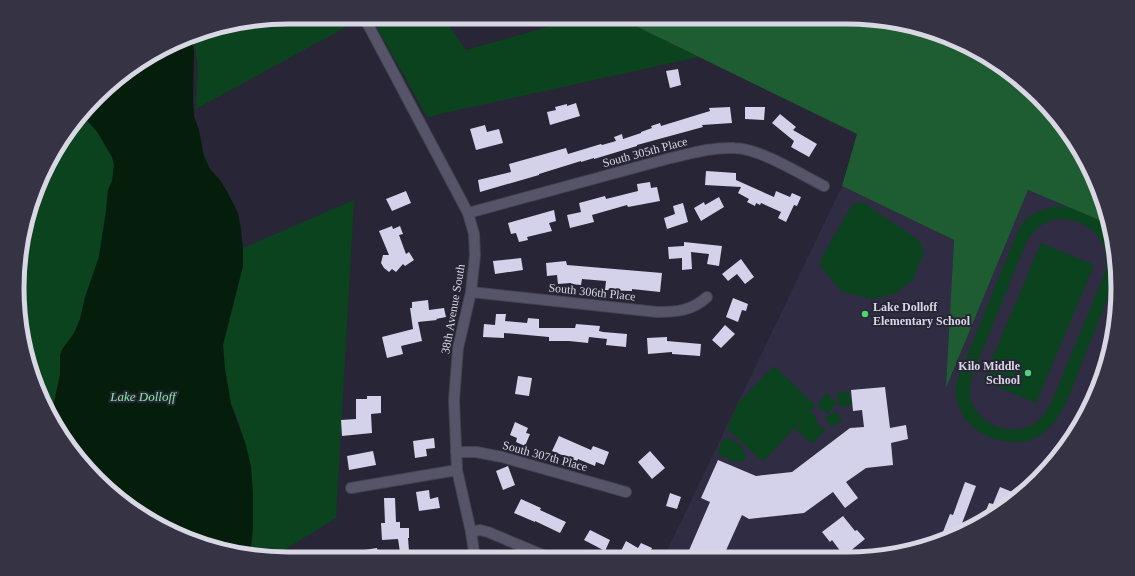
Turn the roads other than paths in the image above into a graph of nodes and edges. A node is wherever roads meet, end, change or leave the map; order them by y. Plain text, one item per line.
1 (368, 24) edge
2 (824, 186) dead end
3 (468, 214) junction
4 (470, 292) junction
5 (706, 297) dead end
6 (456, 452) junction
7 (457, 470) junction
8 (351, 488) dead end
9 (626, 492) dead end
10 (471, 532) junction
11 (474, 552) edge
12 (536, 552) edge

1 - 3 street, 38th Avenue South
2 - 3 street, South 305th Place
3 - 4 street, 38th Avenue South
4 - 5 street, South 306th Place
4 - 6 street, 38th Avenue South
6 - 7 street, 38th Avenue South
6 - 9 street, South 307th Place
7 - 8 street
7 - 10 street, 38th Avenue South
10 - 11 street, 38th Avenue South
10 - 12 street

